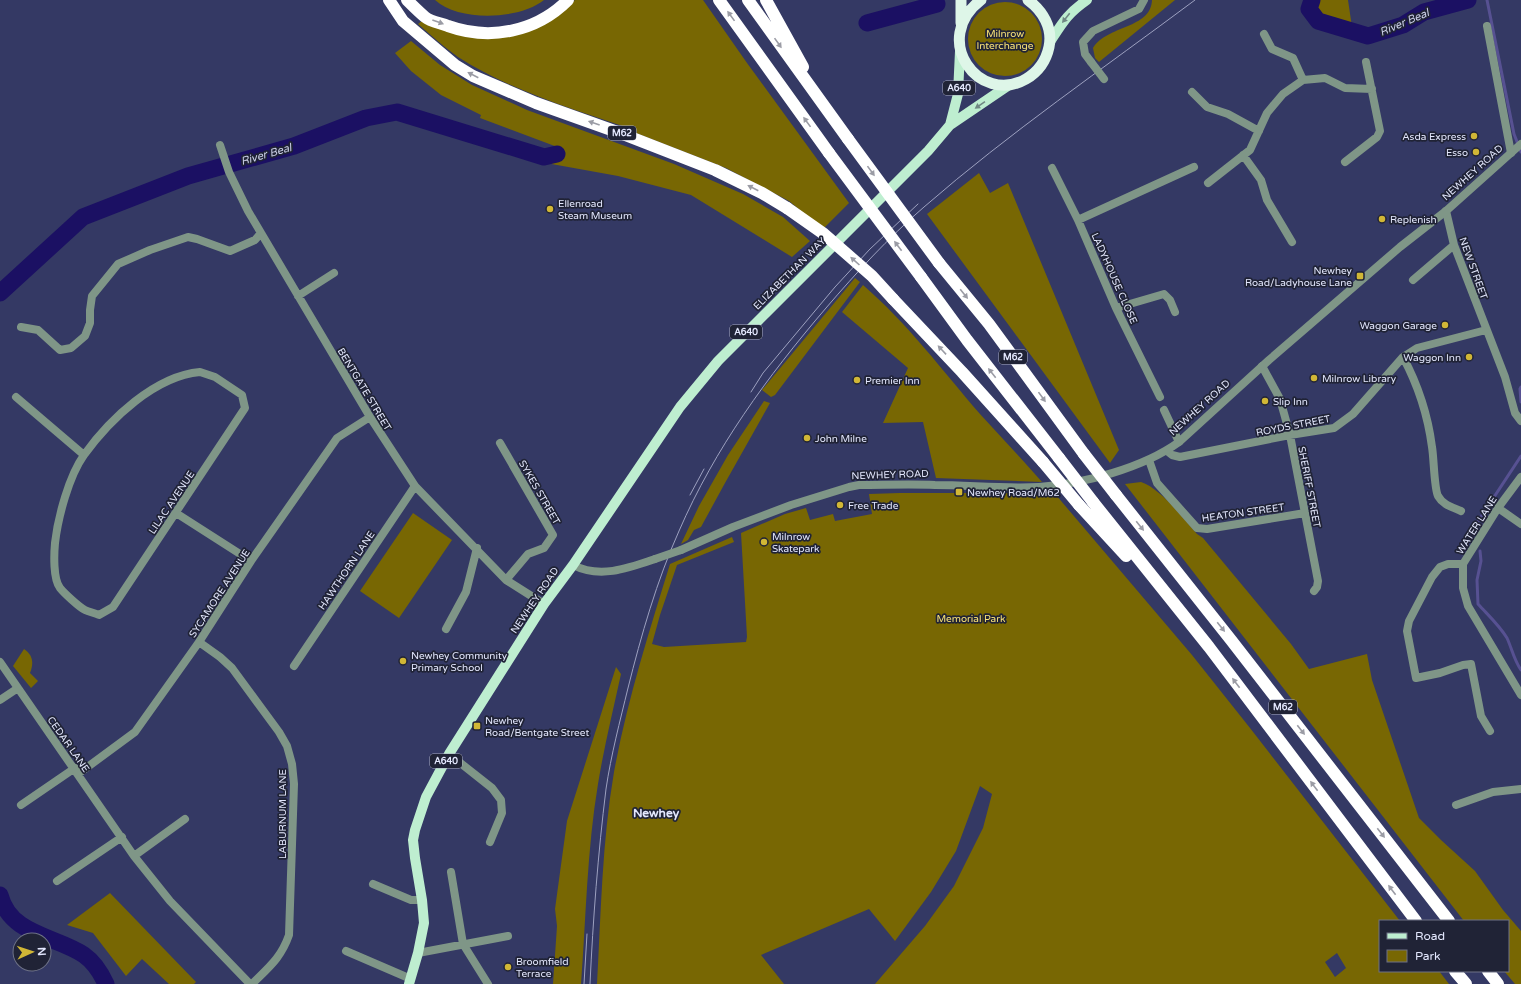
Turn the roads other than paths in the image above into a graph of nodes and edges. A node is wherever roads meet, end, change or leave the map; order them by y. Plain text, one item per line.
1 (389, 0) edge
2 (407, 0) edge
3 (568, 0) edge
4 (720, 0) edge
5 (748, 0) edge
6 (766, 0) edge
7 (961, 0) edge
8 (981, 0) edge
9 (1028, 0) edge
10 (1087, 0) edge
11 (1144, 0) edge
12 (961, 26) junction
13 (1487, 26) dead end
14 (1264, 34) dead end
15 (1050, 42) junction
16 (960, 51) junction
17 (1366, 62) dead end
18 (1104, 80) dead end
19 (1304, 80) junction
20 (1009, 85) junction
21 (1372, 89) junction
22 (1192, 92) dead end
23 (834, 122) junction
24 (950, 125) junction
25 (1259, 131) junction
26 (1521, 144) edge
27 (220, 146) dead end
28 (1513, 152) junction
29 (1243, 155) junction
30 (1345, 162) dead end
31 (1194, 167) dead end
32 (1052, 168) dead end
33 (1208, 183) dead end
34 (1446, 211) junction
35 (1078, 220) junction
36 (261, 233) junction
37 (1292, 242) dead end
38 (1454, 245) junction
39 (334, 273) dead end
40 (1414, 280) dead end
41 (298, 296) junction
42 (1116, 308) junction
43 (1175, 312) dead end
44 (22, 327) dead end
45 (1486, 330) junction
46 (1403, 357) junction
47 (1262, 366) junction
48 (16, 397) dead end
49 (1160, 397) dead end
50 (1164, 410) dead end
51 (370, 417) junction
52 (1521, 421) edge
53 (1290, 435) junction
54 (1179, 442) junction
55 (500, 443) dead end
56 (1167, 451) junction
57 (84, 455) junction
58 (1149, 460) junction
59 (1521, 477) edge
60 (415, 486) junction
61 (1498, 508) junction
62 (1461, 511) dead end
63 (176, 513) junction
64 (1305, 513) junction
65 (1521, 524) edge
66 (477, 548) junction
67 (251, 561) junction
68 (1463, 564) junction
69 (574, 565) junction
70 (506, 580) junction
71 (1314, 591) dead end
72 (544, 604) junction
73 (446, 629) dead end
74 (198, 642) junction
75 (1209, 647) junction
76 (0, 662) edge
77 (294, 666) dead end
78 (18, 688) junction
79 (1521, 694) edge
80 (0, 700) edge
81 (1490, 731) dead end
82 (449, 754) junction
83 (76, 771) junction
84 (1521, 789) edge
85 (20, 805) dead end
86 (1456, 805) dead end
87 (185, 819) dead end
88 (122, 837) junction
89 (490, 842) dead end
90 (134, 856) junction
91 (451, 872) dead end
92 (57, 881) dead end
93 (373, 884) dead end
94 (422, 900) junction
95 (1415, 920) edge
96 (1448, 920) edge
97 (508, 936) dead end
98 (463, 944) junction
99 (346, 952) dead end
100 (418, 953) junction
101 (1456, 972) edge
102 (1489, 972) edge
103 (410, 981) edge
104 (251, 984) edge
105 (488, 984) edge
106 (1466, 984) edge
107 (1498, 984) edge

75 -> 1 highway, M62, bridge
2 -> 3 highway
75 -> 4 highway, M62, bridge
5 -> 23 highway, M62
6 - 23 highway, M62
7 - 12 highway
8 - 12 highway, A640
9 - 15 highway, A640
10 -> 15 main road, A640
11 - 18 street, bridge
12 - 16 highway, A640
13 - 28 street
14 - 19 street
15 - 20 highway, A640
16 - 20 highway, A640
16 - 24 main road, ELIZABETHAN WAY / A640
17 - 21 street
19 - 21 street
19 - 25 street
20 -> 24 main road, ELIZABETHAN WAY / A640
21 - 30 street
22 - 25 street
23 -> 96 highway, M62, bridge
24 - 69 main road, ELIZABETHAN WAY / A640
25 - 29 street
26 - 28 street, NEWHEY ROAD
27 - 36 street, BENTGATE STREET
28 - 34 street, NEWHEY ROAD
29 - 33 street
29 - 37 street
31 - 35 street
32 - 35 street, LADYHOUSE CLOSE
34 - 38 street, NEW STREET
34 - 47 street, NEWHEY ROAD
35 - 42 street, LADYHOUSE CLOSE
36 - 41 street, BENTGATE STREET
36 - 44 street
38 - 40 street
38 - 45 street, NEW STREET
39 - 41 street
41 - 51 street, BENTGATE STREET
42 - 43 street
42 - 49 street, LADYHOUSE CLOSE
45 - 46 street, ROYDS STREET
45 - 52 street, NEW STREET
46 - 53 street, ROYDS STREET
46 - 62 street
47 - 53 street, SHERIFF STREET
47 - 54 street, NEWHEY ROAD
48 - 57 street
50 - 54 street
51 - 60 street, BENTGATE STREET
51 - 67 street, SYCAMORE AVENUE
53 - 56 street, ROYDS STREET
53 - 64 street, SHERIFF STREET
54 - 56 street, NEWHEY ROAD
55 - 70 street, SYKES STREET
56 - 58 street, NEWHEY ROAD
57 - 63 street, LILAC AVENUE
57 - 63 street, LILAC AVENUE
58 - 64 street, HEATON STREET
58 - 69 street, NEWHEY ROAD, bridge
59 - 61 street, WATER LANE
60 - 66 street, BENTGATE STREET
60 - 77 street, HAWTHORN LANE
61 - 65 street
61 - 68 street, WATER LANE
63 - 67 street
64 - 71 street, SHERIFF STREET
66 - 70 street, BENTGATE STREET
66 - 73 street
67 - 74 street, SYCAMORE AVENUE
68 - 79 street, WATER LANE
68 - 81 street
69 - 72 main road, NEWHEY ROAD / A640
70 - 72 street, BENTGATE STREET
72 - 82 main road, NEWHEY ROAD / A640
74 - 83 street, SYCAMORE AVENUE
74 - 104 street, LABURNUM LANE
95 -> 75 highway, M62
76 - 78 street, CEDAR LANE
78 - 80 street
78 - 83 street, CEDAR LANE
82 - 89 street
82 - 94 main road, NEWHEY ROAD / A640
83 - 85 street, SYCAMORE AVENUE
83 - 88 street, CEDAR LANE
84 - 86 street
87 - 90 street
88 - 90 street, CEDAR LANE
88 - 92 street
90 - 104 street, CEDAR LANE
91 - 98 street
93 - 94 street
94 - 100 main road, NEWHEY ROAD / A640
97 - 98 street
98 - 100 street
98 - 105 street
99 - 103 street
100 - 103 main road, NEWHEY ROAD / A640
101 - 106 highway
102 - 107 highway

